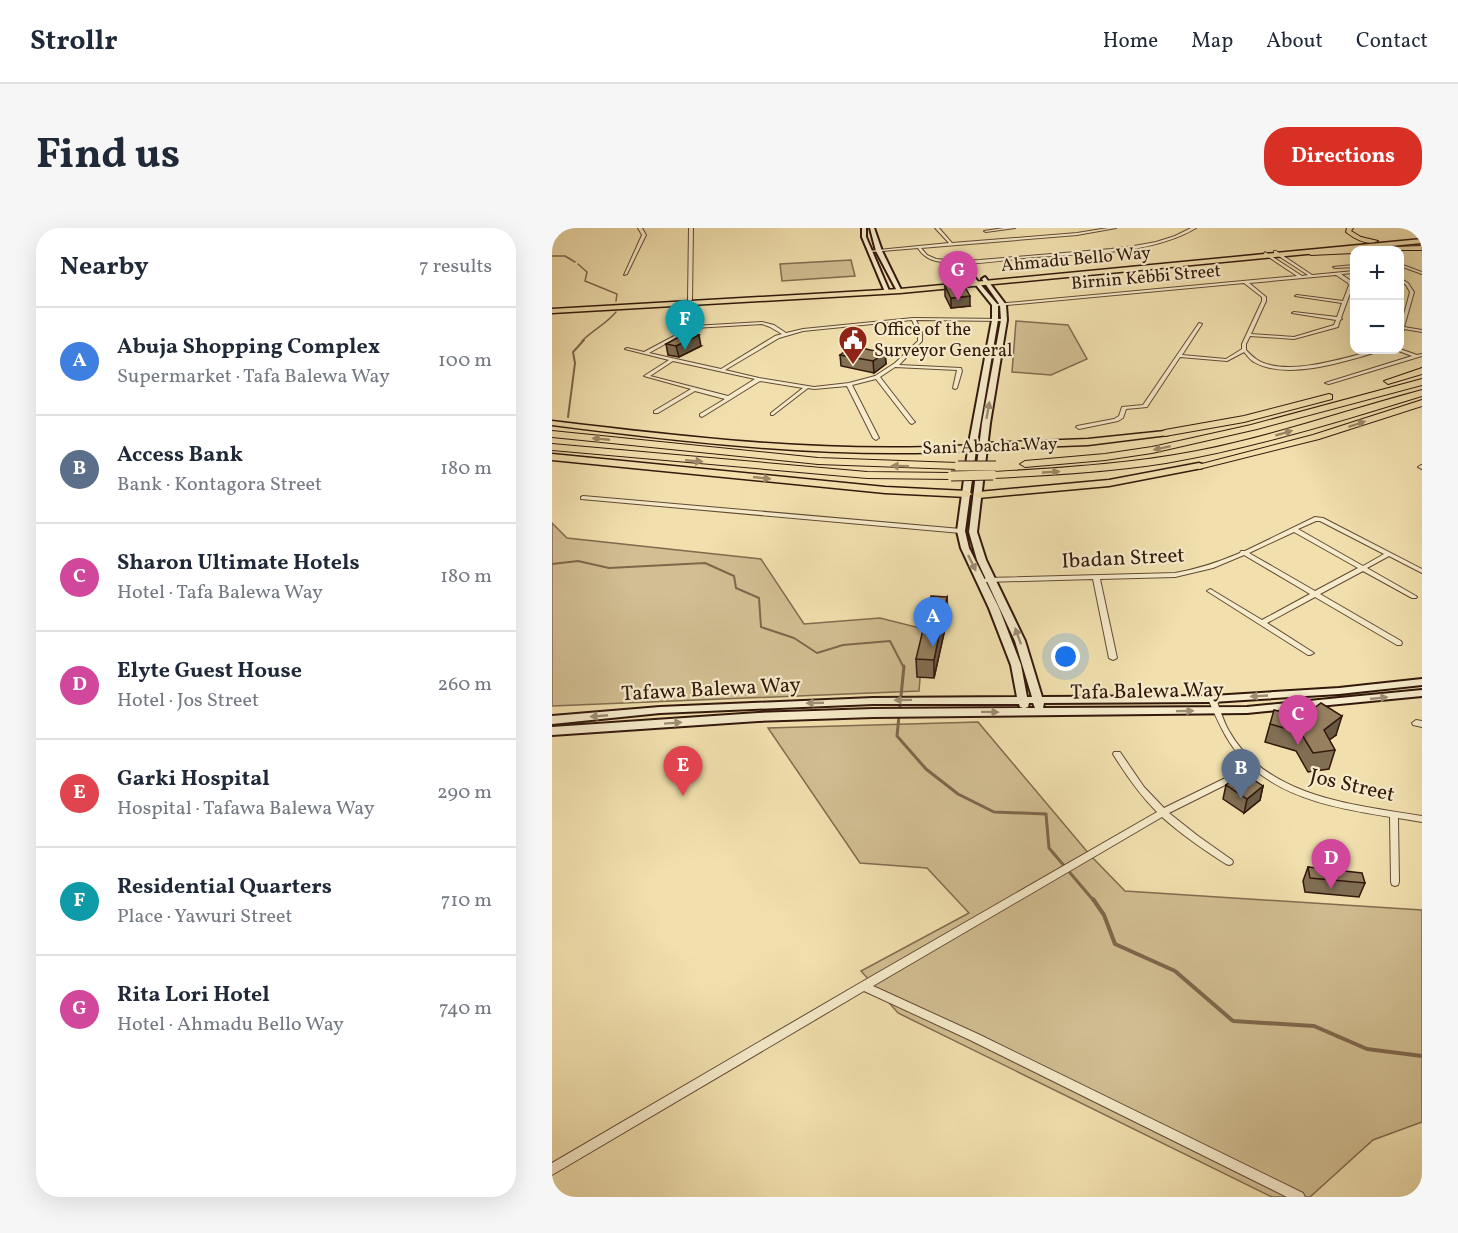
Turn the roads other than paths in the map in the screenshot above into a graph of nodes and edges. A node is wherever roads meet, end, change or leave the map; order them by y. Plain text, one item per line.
1 (559, 228) edge
2 (640, 228) edge
3 (691, 228) edge
4 (864, 228) edge
5 (872, 228) edge
6 (937, 228) edge
7 (1013, 228) edge
8 (1053, 228) edge
9 (1114, 228) edge
10 (1194, 228) edge
11 (1343, 228) edge
12 (1350, 228) edge
13 (552, 230) edge
14 (986, 231) dead end
15 (1419, 232) edge
16 (1059, 236) junction
17 (1349, 237) junction
18 (1376, 241) junction
19 (952, 245) junction
20 (1339, 245) junction
21 (1352, 246) edge
22 (1362, 246) edge
23 (1366, 246) edge
24 (1368, 246) edge
25 (919, 248) junction
26 (1350, 248) edge
27 (1404, 248) edge
28 (1422, 248) edge
29 (879, 250) junction
30 (870, 251) junction
31 (1350, 251) edge
32 (1311, 252) junction
33 (1273, 254) junction
34 (1404, 265) edge
35 (1350, 267) edge
36 (1335, 270) junction
37 (1350, 272) edge
38 (1422, 273) edge
39 (625, 274) dead end
40 (1310, 275) junction
41 (1300, 276) junction
42 (982, 281) junction
43 (1245, 282) junction
44 (1404, 282) edge
45 (898, 289) junction
46 (886, 290) junction
47 (1297, 296) dead end
48 (690, 300) junction
49 (1345, 302) junction
50 (643, 304) junction
51 (999, 305) junction
52 (552, 306) edge
53 (577, 307) junction
54 (552, 311) edge
55 (1294, 313) dead end
56 (913, 319) junction
57 (1340, 319) junction
58 (999, 320) junction
59 (1200, 324) dead end
60 (1404, 324) edge
61 (1404, 328) edge
62 (1422, 331) edge
63 (784, 334) junction
64 (1248, 335) junction
65 (627, 349) dead end
66 (1244, 350) junction
67 (645, 352) junction
68 (1404, 352) edge
69 (1361, 354) edge
70 (1179, 356) junction
71 (1420, 356) edge
72 (673, 359) junction
73 (895, 366) junction
74 (722, 370) junction
75 (1422, 371) edge
76 (877, 377) junction
77 (1401, 378) junction
78 (759, 379) junction
79 (1422, 382) edge
80 (1327, 383) dead end
81 (849, 384) junction
82 (806, 388) junction
83 (955, 388) dead end
84 (693, 390) junction
85 (1422, 393) edge
86 (728, 398) junction
87 (1422, 399) edge
88 (1348, 401) junction
89 (1422, 403) edge
90 (1384, 405) junction
91 (656, 412) dead end
92 (773, 414) dead end
93 (702, 415) dead end
94 (912, 422) dead end
95 (552, 423) edge
96 (1079, 427) dead end
97 (1239, 431) junction
98 (1165, 433) junction
99 (552, 434) edge
100 (876, 438) dead end
101 (712, 441) junction
102 (630, 442) junction
103 (1247, 444) junction
104 (983, 446) junction
105 (552, 447) edge
106 (973, 448) junction
107 (620, 454) junction
108 (552, 457) edge
109 (1199, 466) junction
110 (683, 470) junction
111 (994, 470) junction
112 (967, 494) junction
113 (978, 495) junction
114 (583, 498) dead end
115 (1293, 529) junction
116 (961, 531) junction
117 (1243, 552) junction
118 (1389, 554) junction
119 (1362, 568) junction
120 (1422, 571) edge
121 (1096, 578) junction
122 (981, 580) junction
123 (992, 580) junction
124 (1210, 591) dead end
125 (1314, 594) junction
126 (1414, 597) dead end
127 (1262, 623) junction
128 (1399, 643) dead end
129 (1310, 653) dead end
130 (1113, 658) dead end
131 (1422, 682) edge
132 (1422, 693) edge
133 (1212, 699) junction
134 (1024, 700) junction
135 (1038, 700) junction
136 (873, 701) joint
137 (1215, 711) junction
138 (1026, 712) junction
139 (1040, 712) junction
140 (873, 713) joint
141 (552, 720) edge
142 (552, 731) edge
143 (1117, 754) dead end
144 (1254, 767) junction
145 (1162, 813) junction
146 (1394, 814) junction
147 (1422, 819) edge
148 (1229, 862) dead end
149 (1395, 882) dead end
150 (862, 986) junction
151 (552, 1169) edge
152 (1299, 1197) edge

1 - 13 street
2 - 39 street
3 - 48 street
4 - 30 street
5 - 29 street
6 - 19 street
7 - 14 street
8 - 16 street
9 - 16 street
10 - 25 street
11 - 17 highway
12 - 18 highway
15 - 18 main road, Ahmadu Bello Way
15 - 24 main road, Ahmadu Bello Way
16 - 19 street
17 - 20 highway
17 - 22 highway
18 - 23 main road, Ahmadu Bello Way
19 - 25 street
20 - 21 main road, Ahmadu Bello Way
20 - 33 main road, Ahmadu Bello Way
25 - 29 street
26 - 32 main road, Ahmadu Bello Way
27 - 28 highway
29 - 30 street
29 - 45 street
30 - 46 street
31 - 32 highway
32 - 33 main road, Ahmadu Bello Way
33 - 40 street
33 - 41 street
33 - 42 main road, Ahmadu Bello Way
34 - 38 street
35 - 36 street
36 - 37 street
36 - 40 street, Birnin Kebbi Street
36 - 49 street
40 - 41 street, Birnin Kebbi Street
41 - 43 street, Birnin Kebbi Street
42 - 45 main road, Ahmadu Bello Way
42 - 51 street
43 - 51 street, Birnin Kebbi Street
43 - 64 street
44 - 60 street
45 - 46 main road, Ahmadu Bello Way
46 - 48 main road, Ahmadu Bello Way
46 - 50 main road, Ahmadu Bello Way
47 - 49 street
48 - 50 main road, Ahmadu Bello Way
49 - 57 street
50 - 53 main road, Ahmadu Bello Way
51 - 58 street
52 - 53 main road, Ahmadu Bello Way
53 - 54 main road, Ahmadu Bello Way
55 - 57 street
56 - 58 street
56 - 63 street
56 - 73 street
57 - 64 street
104 -> 58 street
58 - 106 street
59 - 70 street
61 - 62 street
63 - 67 street
63 - 74 street
64 - 66 street
65 - 67 street
66 - 69 street
66 - 70 street
67 - 72 street
68 - 71 street
70 - 96 street
71 - 80 street
72 - 74 street
72 - 84 street
73 - 76 street
73 - 83 street
74 - 78 street
75 - 77 highway
76 - 81 street
76 - 94 street
77 - 88 highway
77 - 98 highway
78 - 82 street
78 - 86 street
79 - 88 highway, Sani Abacha Way
81 - 82 street
81 - 100 street
82 - 92 street
84 - 86 street
84 - 91 street
85 - 90 highway, Sani Abacha Way
86 - 93 street
87 - 90 highway
88 - 97 highway, Sani Abacha Way
109 -> 89 highway
103 -> 90 highway, Sani Abacha Way
95 - 101 main road, Sani Abacha Way
97 - 98 highway
97 -> 111 highway, Sani Abacha Way
98 - 104 main road, Sani Abacha Way
102 -> 99 highway, Sani Abacha Way
101 - 102 highway
101 - 106 main road, Sani Abacha Way
111 -> 102 highway, Sani Abacha Way, bridge
103 - 109 highway
111 -> 103 highway, Sani Abacha Way
104 - 113 street
105 - 107 highway, Sani Abacha Way
106 - 112 street
107 - 110 highway
107 -> 111 highway, Sani Abacha Way, bridge
108 - 110 main road
109 - 113 main road
110 -> 112 main road
112 - 116 street
113 - 123 street
114 - 116 street
115 - 117 street, Ibadan Street
115 - 118 street, Ibadan Street
115 - 119 street
116 -> 122 street
117 - 121 street, Ibadan Street
117 - 125 street
118 - 119 street
118 - 120 street, Ibadan Street
119 - 125 street
119 - 126 street
121 - 123 street, Ibadan Street
121 - 130 street
122 - 123 street, Ibadan Street
122 - 134 street
135 -> 123 street
124 - 127 street
125 - 127 street
125 - 128 street
127 - 129 street
131 -> 133 street, Tafa Balewa Way
137 -> 132 street, Tafa Balewa Way
133 - 135 street, Tafa Balewa Way
133 - 137 street, Jos Street
134 - 135 street, Tafa Balewa Way
134 -> 136 street, Tafa Balewa Way
134 - 138 street
135 - 139 street
136 -> 141 street, Tafawa Balewa Way
139 -> 137 street, Tafa Balewa Way
137 - 144 street, Jos Street
138 - 139 street, Tafa Balewa Way
140 -> 138 street, Tafa Balewa Way
142 -> 140 street, Tafawa Balewa Way
143 - 145 street
144 - 145 street
144 - 146 street, Jos Street
145 - 148 street
145 - 150 street
146 - 147 street, Jos Street
146 - 149 street
150 - 151 street
150 - 152 street

